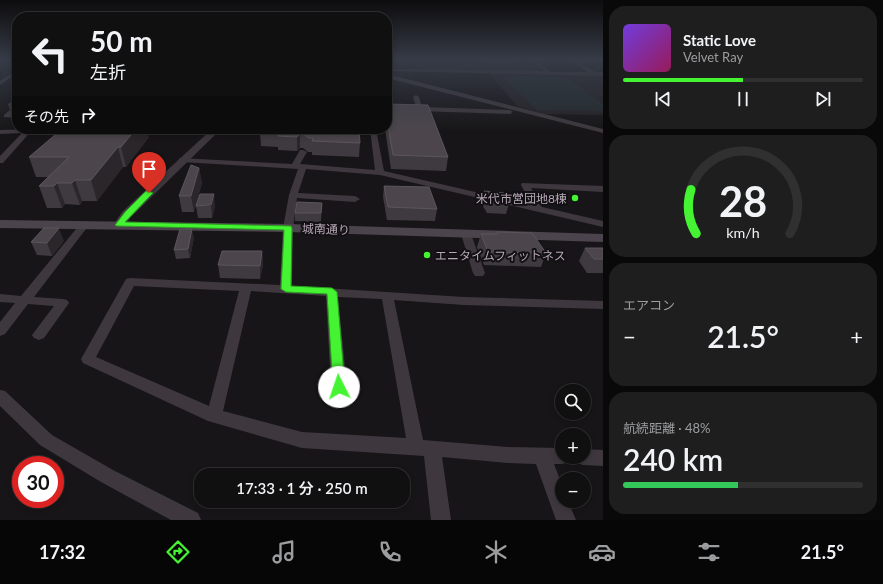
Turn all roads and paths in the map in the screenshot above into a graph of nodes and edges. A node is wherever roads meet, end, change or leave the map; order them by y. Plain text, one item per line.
1 (416, 83) edge
2 (416, 97) dead end
3 (392, 108) edge
4 (420, 109) junction
5 (12, 112) edge
6 (531, 112) junction
7 (12, 116) edge
8 (567, 122) junction
9 (596, 122) dead end
10 (12, 131) edge
11 (603, 131) edge
12 (0, 132) edge
13 (25, 134) edge
14 (211, 134) edge
15 (373, 134) edge
16 (303, 152) dead end
17 (182, 160) junction
18 (0, 161) edge
19 (299, 166) junction
20 (380, 172) junction
21 (603, 189) edge
22 (293, 195) junction
23 (355, 199) dead end
24 (538, 208) junction
25 (0, 224) edge
26 (84, 225) junction
27 (119, 225) junction
28 (288, 228) junction
29 (466, 234) junction
30 (602, 235) edge
31 (479, 273) dead end
32 (246, 287) junction
33 (286, 289) junction
34 (332, 292) junction
35 (387, 295) junction
36 (0, 298) edge
37 (24, 300) junction
38 (603, 305) edge
39 (0, 331) edge
40 (39, 335) dead end
41 (339, 387) dead end
42 (0, 396) edge
43 (214, 416) junction
44 (424, 448) junction
45 (542, 456) junction
46 (555, 456) edge
47 (591, 457) edge
48 (603, 458) edge
49 (191, 520) edge
50 (441, 520) edge
51 (566, 520) edge

1 - 6 street
2 - 4 street
3 - 4 street
4 - 6 street
5 - 7 street
6 - 8 street
8 - 9 street
8 - 11 street
10 - 12 street
13 - 18 street
14 - 17 street
15 - 20 street
16 - 19 street
17 - 19 street
17 - 27 street
19 - 20 street
19 - 22 street
20 - 24 street
21 - 24 street
22 - 23 street
22 - 28 street
24 - 30 street
25 - 26 main road, 城南通り
26 - 27 main road, 城南通り
26 - 37 street
27 - 28 main road, 城南通り
28 - 29 main road, 城南通り
28 - 33 street
29 - 30 main road, 城南通り
29 - 31 street
32 - 33 street
32 - 43 street
32 - 43 street
33 - 34 street
34 - 35 street
34 - 41 street
35 - 38 street
35 - 44 street
36 - 37 street
37 - 39 street
37 - 40 street
42 - 49 street
43 - 44 street
44 - 45 street
44 - 50 street
45 - 46 street
45 - 51 street
47 - 48 street

